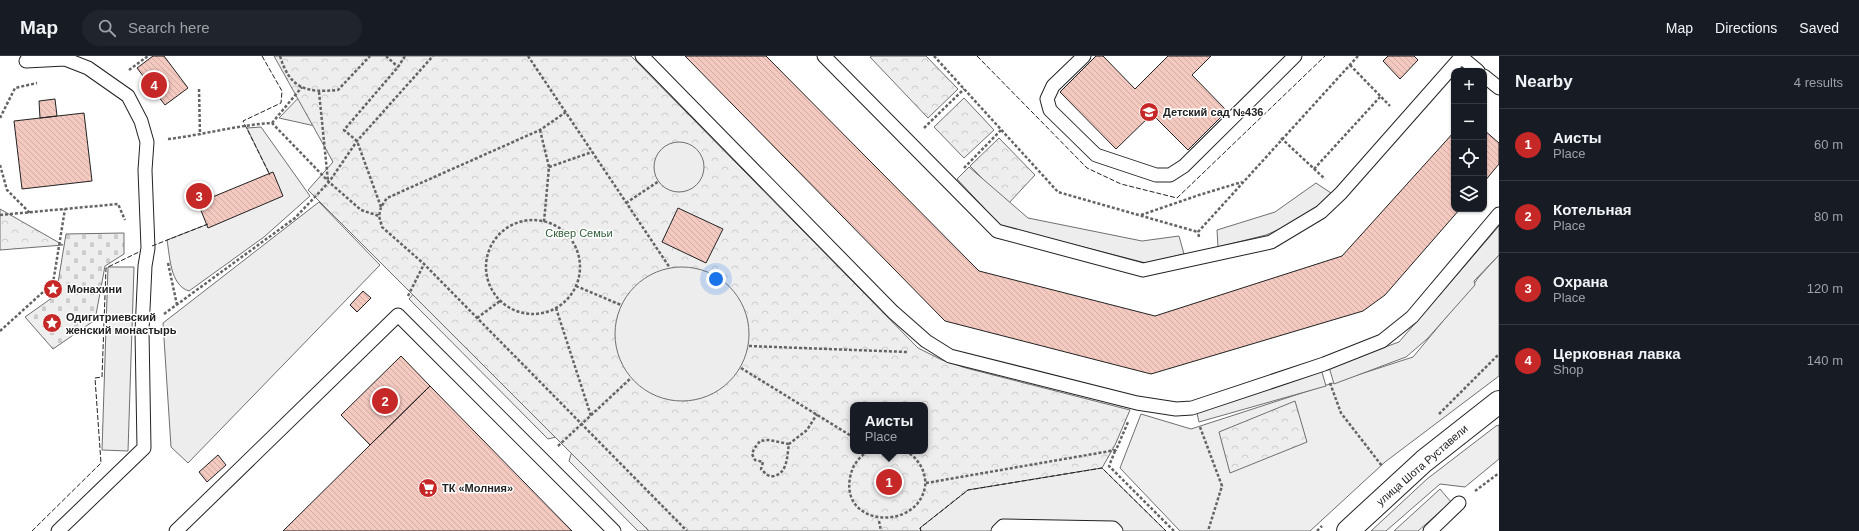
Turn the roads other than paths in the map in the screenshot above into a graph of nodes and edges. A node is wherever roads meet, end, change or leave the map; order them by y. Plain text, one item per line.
1 (642, 56) edge
2 (824, 56) edge
3 (1084, 56) edge
4 (1295, 56) edge
5 (1461, 56) edge
6 (26, 61) dead end
7 (1475, 68) edge
8 (1487, 78) edge
9 (1499, 88) edge
10 (1499, 214) edge
11 (1499, 402) edge
12 (1459, 503) road end
13 (58, 531) edge
14 (176, 531) edge
15 (614, 531) edge
16 (998, 531) edge
17 (1116, 531) edge
18 (1348, 531) edge
19 (1430, 531) edge

1 - 10 lane
2 - 5 lane
3 - 4 lane
5 - 7 lane
6 - 13 lane
8 - 9 lane
11 - 18 street, улица Шота Руставели
12 - 19 lane
14 - 15 lane
16 - 17 lane

